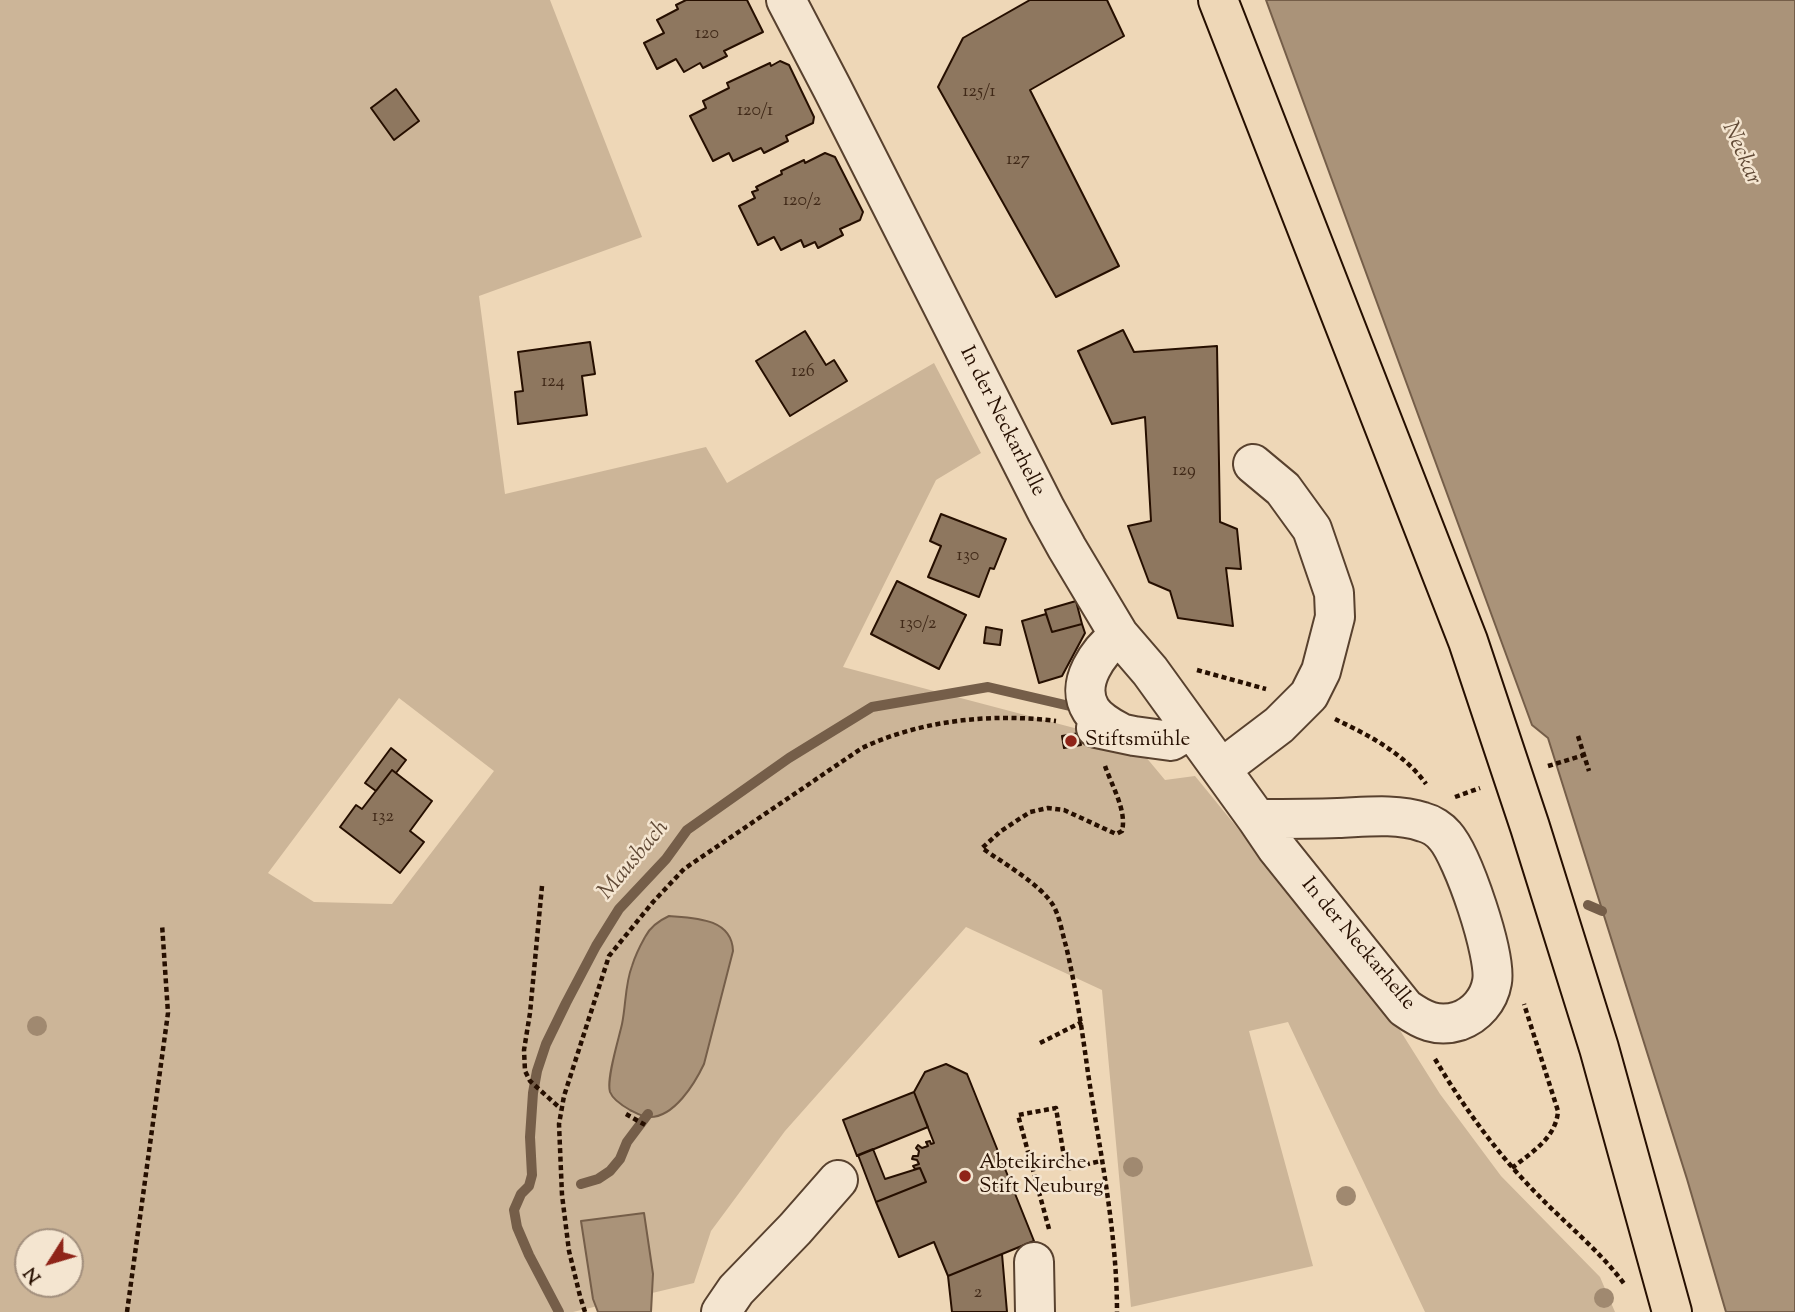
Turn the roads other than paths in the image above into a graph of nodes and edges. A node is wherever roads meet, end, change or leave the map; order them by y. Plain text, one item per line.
1 (786, 0) edge
2 (1218, 0) edge
3 (1253, 464) dead end
4 (1119, 635) junction
5 (1191, 729) junction
6 (1221, 769) junction
7 (1257, 819) junction
8 (838, 1180) dead end
9 (1034, 1262) road end
10 (721, 1312) edge
11 (1035, 1312) edge
12 (1672, 1312) edge

1 - 4 street, In der Neckarhelle
2 - 12 main road
3 - 6 street
4 - 5 street, In der Neckarhelle
4 - 5 street
5 - 6 street, In der Neckarhelle
6 - 7 street, In der Neckarhelle
7 - 7 street, In der Neckarhelle
8 - 10 street
9 - 11 street

